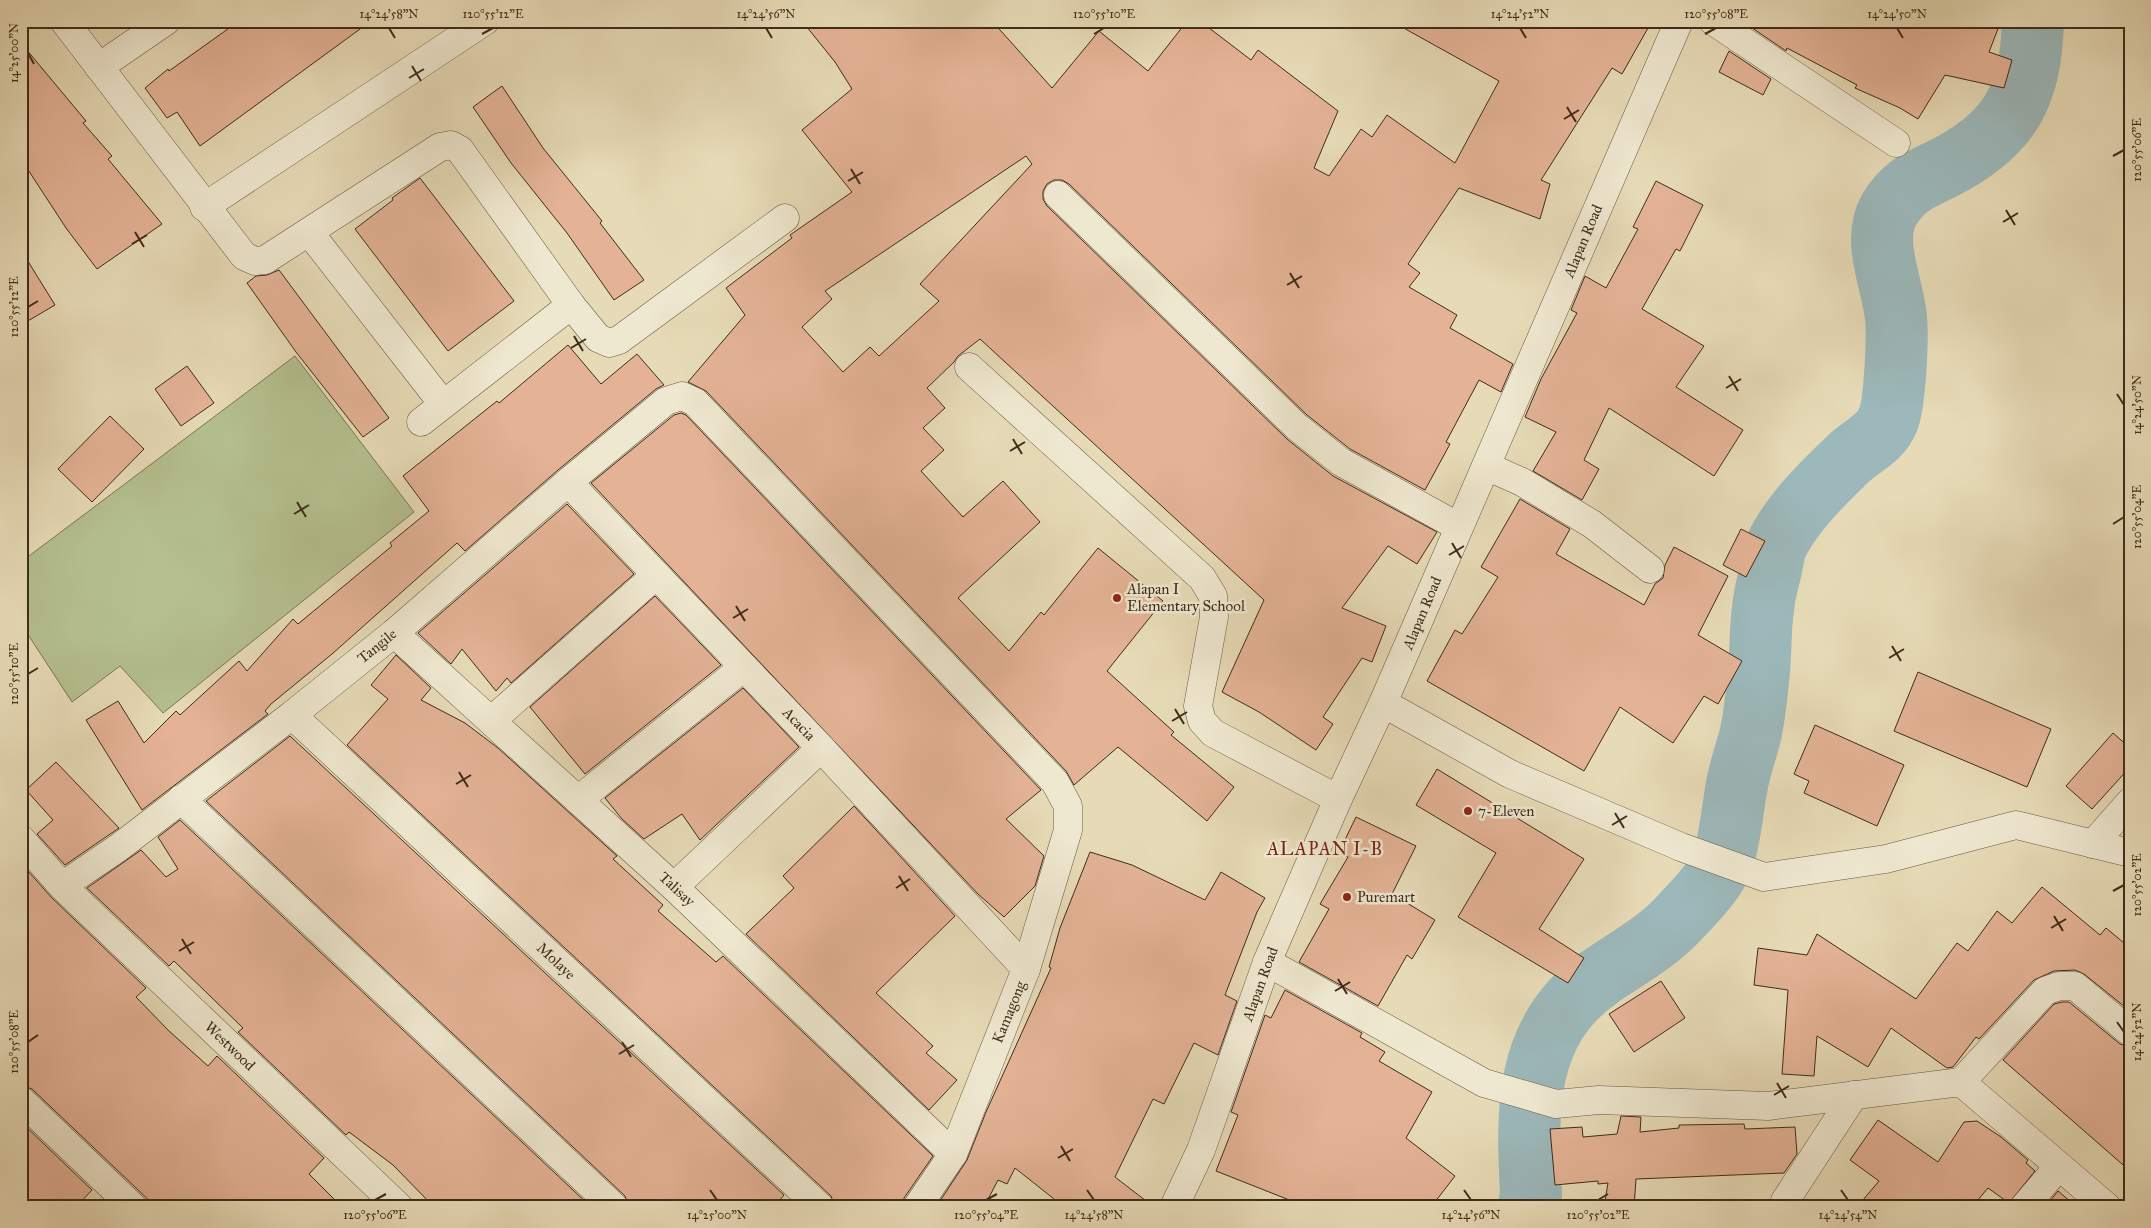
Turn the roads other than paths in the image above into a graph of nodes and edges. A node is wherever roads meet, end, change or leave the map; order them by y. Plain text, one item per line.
1 (64, 21) edge
2 (166, 21) edge
3 (485, 21) edge
4 (1679, 21) edge
5 (1712, 21) edge
6 (99, 67) junction
7 (1896, 143) dead end
8 (1058, 195) dead end
9 (204, 207) junction
10 (785, 218) dead end
11 (309, 232) junction
12 (571, 304) junction
13 (969, 367) dead end
14 (443, 404) junction
15 (421, 422) dead end
16 (1486, 466) junction
17 (568, 482) junction
18 (1459, 527) junction
19 (1650, 569) dead end
20 (656, 575) junction
21 (394, 633) junction
22 (744, 667) junction
23 (1383, 703) junction
24 (292, 715) junction
25 (490, 721) junction
26 (821, 748) junction
27 (181, 799) junction
28 (1338, 799) junction
29 (578, 800) junction
30 (2130, 802) edge
31 (1068, 806) joint
32 (21, 839) edge
33 (2093, 844) junction
34 (2130, 853) edge
35 (62, 886) junction
36 (674, 886) junction
37 (1267, 962) junction
38 (1026, 969) junction
39 (2130, 1032) edge
40 (1961, 1082) junction
41 (1854, 1095) junction
42 (21, 1100) edge
43 (953, 1154) junction
44 (2060, 1166) junction
45 (133, 1207) edge
46 (398, 1207) edge
47 (614, 1207) edge
48 (820, 1207) edge
49 (917, 1207) edge
50 (1174, 1207) edge
51 (1786, 1207) edge
52 (2024, 1207) edge
53 (2107, 1207) edge

1 - 6 street
2 - 6 street
3 - 9 street
4 - 16 street, Alapan Road
5 - 7 street
6 - 9 street
8 - 18 street
9 - 11 street
10 - 12 street
11 - 12 street
11 - 14 street
12 - 14 street
13 - 28 street
14 - 15 street
16 - 18 street, Alapan Road
16 - 19 street
17 - 20 street, Acacia
17 - 21 street, Tangile
17 - 31 street, Tangile
18 - 23 street, Alapan Road
20 - 22 street, Acacia
20 - 25 street
21 - 24 street, Tangile
21 - 25 street, Talisay
22 - 26 street, Acacia
22 - 29 street
23 - 28 street, Alapan Road
23 - 33 street
24 - 27 street, Tangile
24 - 48 street, Molaye
25 - 29 street, Talisay
26 - 36 street
26 - 38 street, Acacia
27 - 35 street, Tangile
27 - 47 street
28 - 37 street, Alapan Road
29 - 36 street, Talisay
30 - 33 street
31 - 38 street, Kamagong
32 - 35 street, Westwood
33 - 34 street
35 - 46 street, Westwood
36 - 43 street, Talisay
37 - 41 street
37 - 50 street, Alapan Road
38 - 43 street, Kamagong
39 - 40 street
40 - 41 street
40 - 44 street
41 - 51 street
42 - 45 street
43 - 49 street, Kamagong
44 - 52 street
44 - 53 street

